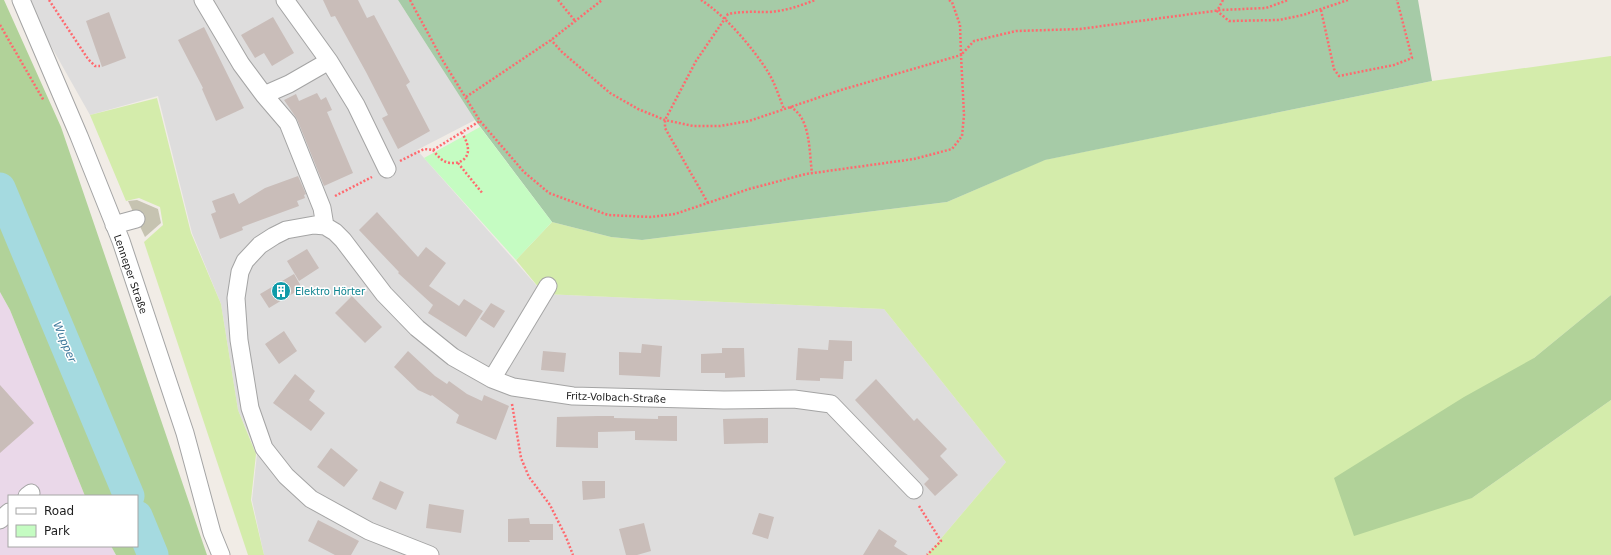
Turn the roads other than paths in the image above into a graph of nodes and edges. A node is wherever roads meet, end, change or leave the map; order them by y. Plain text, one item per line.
1 (21, 0) edge
2 (203, 0) edge
3 (285, 0) edge
4 (328, 61) junction
5 (264, 95) junction
6 (387, 169) road end
7 (136, 218) dead end
8 (114, 225) junction
9 (325, 226) junction
10 (548, 286) dead end
11 (492, 379) junction
12 (914, 490) road end
13 (8, 513) edge
14 (0, 520) edge
15 (221, 555) edge
16 (430, 555) edge

1 - 8 street, Lenneper Straße
2 - 5 street
3 - 4 street
4 - 5 street
4 - 6 street
5 - 9 street
7 - 8 street
8 - 15 street, Lenneper Straße
9 - 11 street, Fritz-Volbach-Straße
9 - 16 street
10 - 11 street
11 - 12 street, Fritz-Volbach-Straße
13 - 14 street

